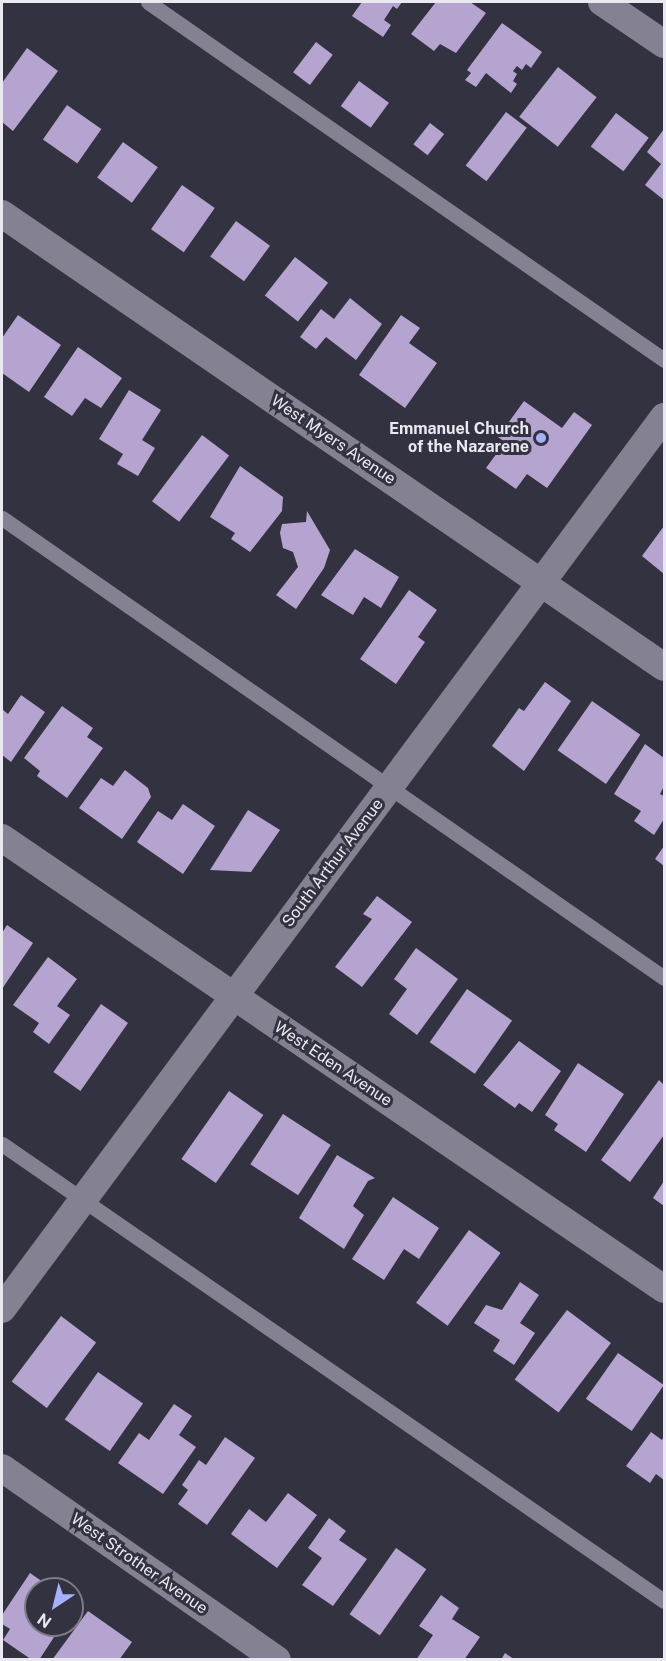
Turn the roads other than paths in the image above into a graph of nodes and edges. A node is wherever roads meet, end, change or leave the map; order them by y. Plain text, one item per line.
1 (148, 2) edge
2 (602, 2) edge
3 (664, 44) edge
4 (2, 214) edge
5 (664, 360) edge
6 (664, 417) edge
7 (2, 518) edge
8 (542, 582) junction
9 (664, 667) edge
10 (390, 786) junction
11 (2, 838) edge
12 (664, 978) edge
13 (234, 997) junction
14 (2, 1144) edge
15 (82, 1200) junction
16 (664, 1289) edge
17 (2, 1309) edge
18 (2, 1468) edge
19 (664, 1601) edge
20 (277, 1659) edge

1 - 5 lane
2 - 3 street
4 - 8 street, West Myers Avenue
6 - 8 street, South Arthur Avenue
7 - 10 lane
8 - 9 street, West Myers Avenue
8 - 10 street, South Arthur Avenue
10 - 12 lane
10 - 13 street, South Arthur Avenue
11 - 13 street, West Eden Avenue
13 - 15 street, South Arthur Avenue
13 - 16 street, West Eden Avenue
14 - 15 lane
15 - 17 street, South Arthur Avenue
15 - 19 lane
18 - 20 street, West Strother Avenue

